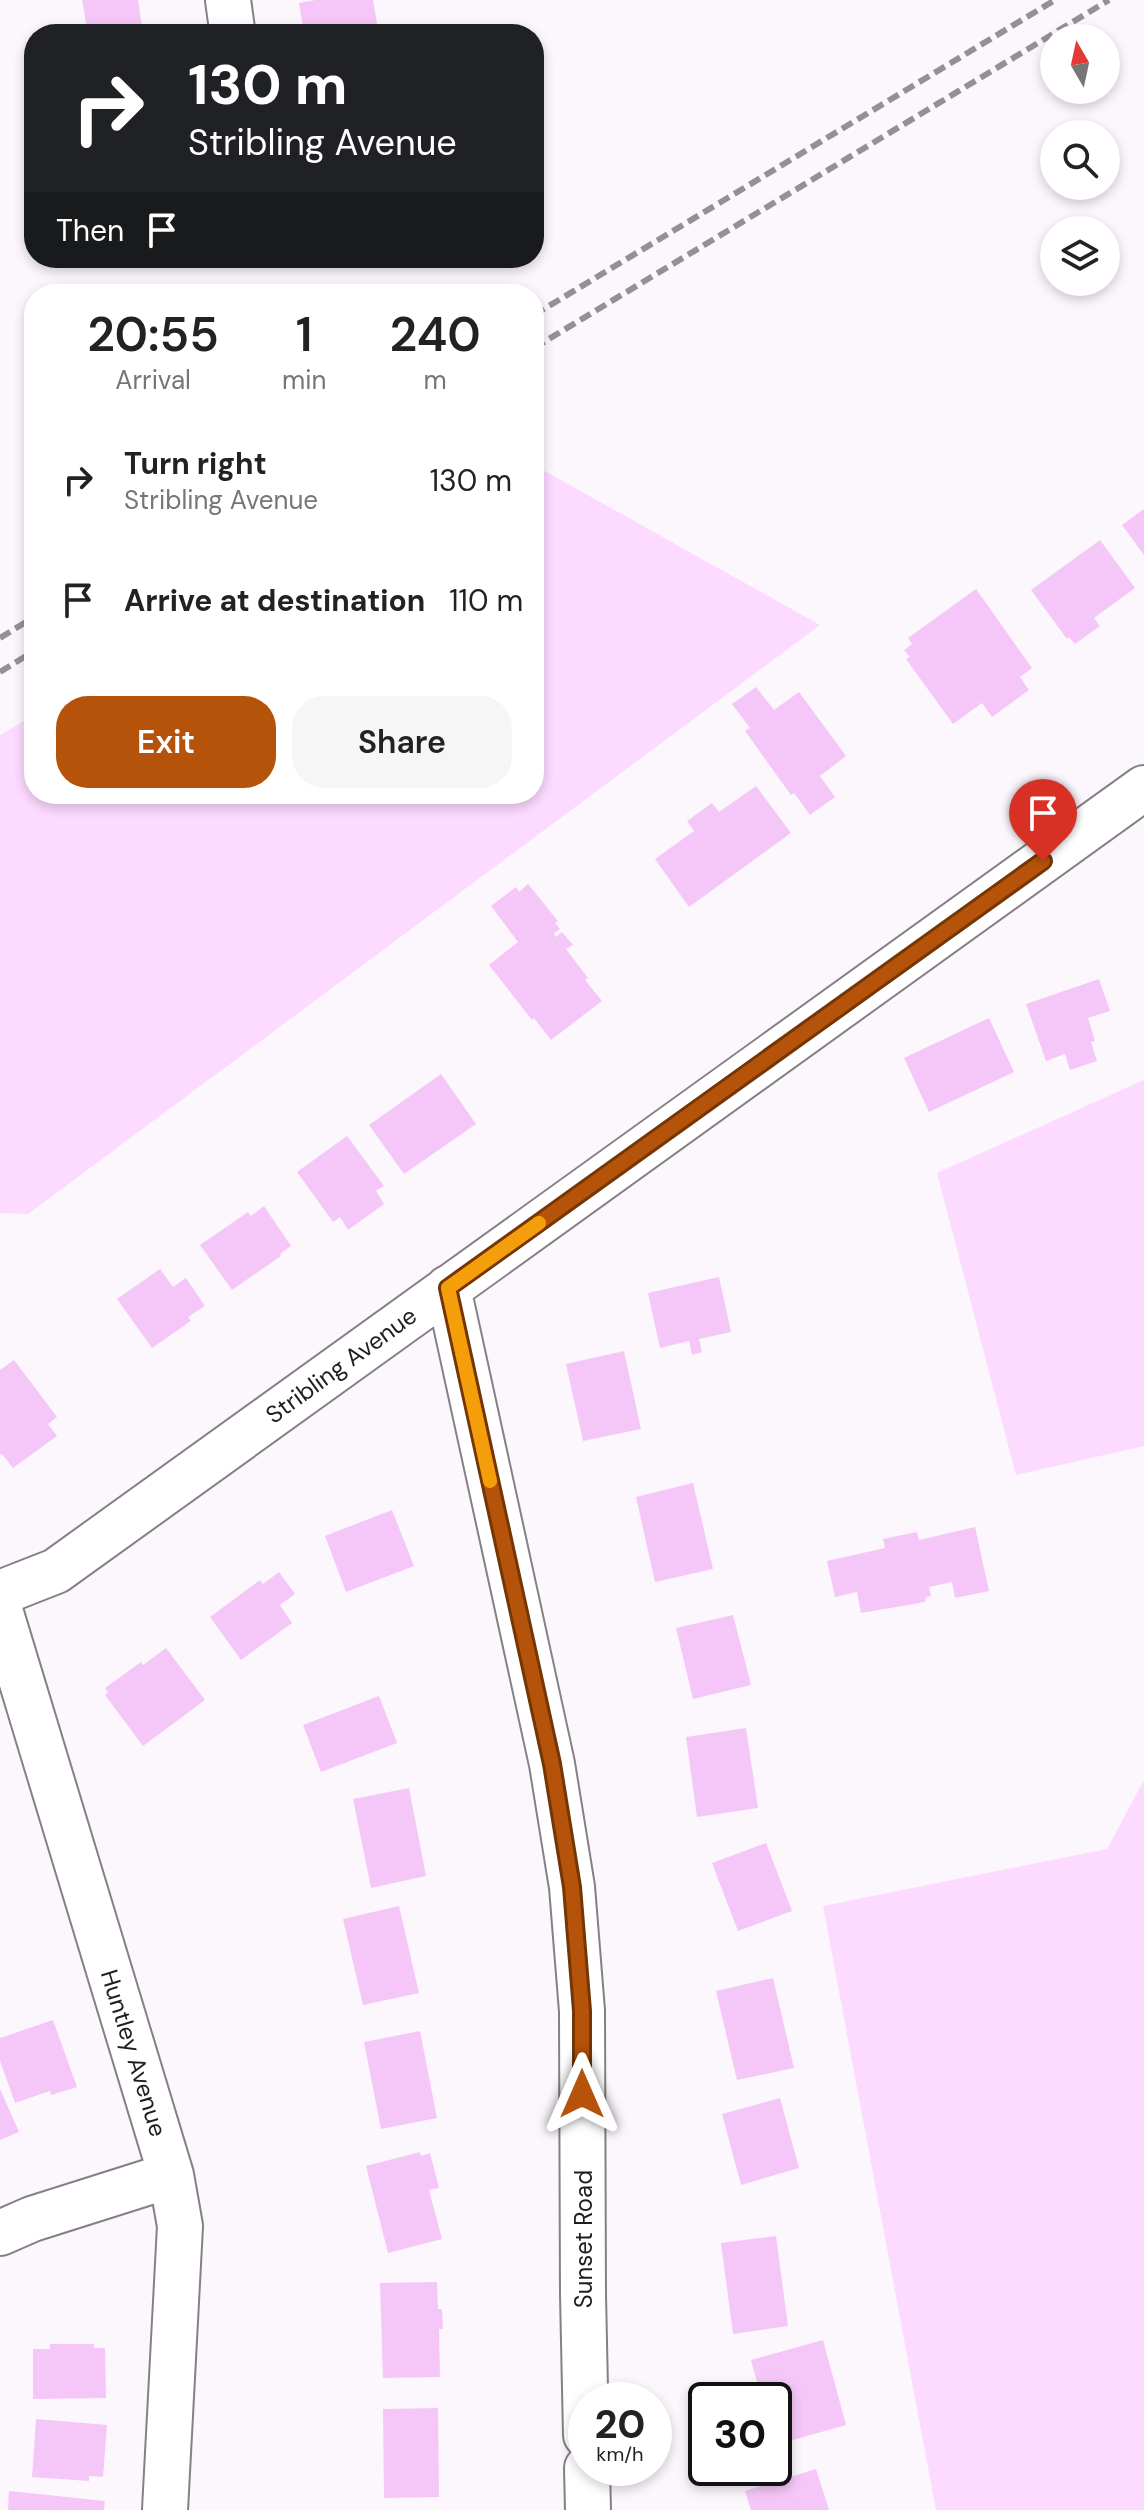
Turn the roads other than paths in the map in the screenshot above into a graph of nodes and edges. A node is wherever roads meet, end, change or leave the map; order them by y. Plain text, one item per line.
1 (1144, 788) edge
2 (448, 1288) junction
3 (0, 1593) edge
4 (0, 1610) edge
5 (171, 2175) junction
6 (0, 2233) edge
7 (585, 2382) edge
8 (587, 2486) edge
9 (165, 2510) edge
10 (588, 2510) edge

1 - 2 street, Stribling Avenue
2 - 3 street, Stribling Avenue
2 - 7 street, Sunset Road
4 - 5 street, Huntley Avenue
5 - 6 street
5 - 9 street, Huntley Avenue
8 - 10 street

